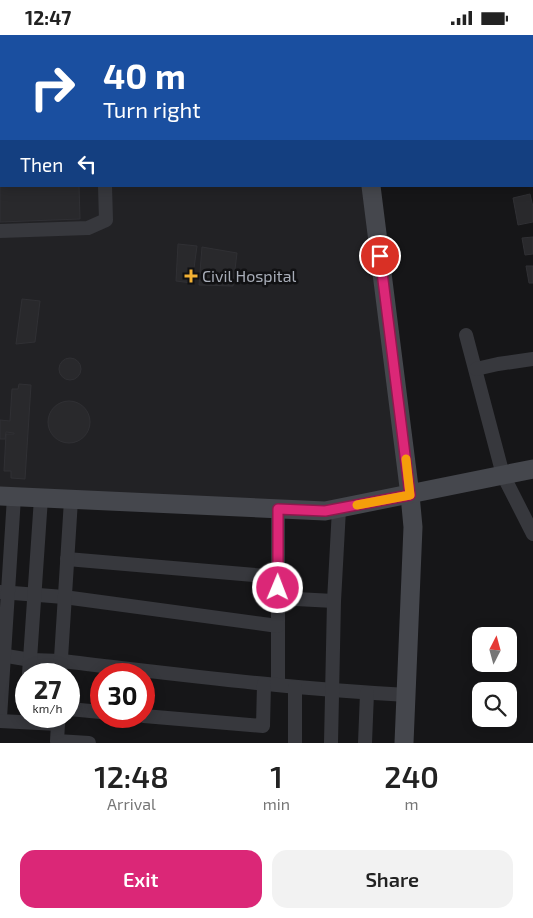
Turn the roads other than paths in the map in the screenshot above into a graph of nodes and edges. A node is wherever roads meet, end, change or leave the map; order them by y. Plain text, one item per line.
1 (105, 187) edge
2 (371, 187) edge
3 (0, 231) edge
4 (466, 335) dead end
5 (533, 359) edge
6 (476, 369) junction
7 (533, 469) edge
8 (503, 475) junction
9 (410, 495) junction
10 (7, 497) edge
11 (41, 498) junction
12 (71, 499) junction
13 (278, 509) junction
14 (338, 509) junction
15 (533, 534) edge
16 (67, 559) junction
17 (278, 577) junction
18 (4, 592) edge
19 (34, 595) junction
20 (64, 597) junction
21 (277, 598) junction
22 (334, 601) junction
23 (278, 626) junction
24 (2, 655) edge
25 (21, 663) edge
26 (30, 663) edge
27 (60, 663) edge
28 (80, 669) edge
29 (264, 684) junction
30 (278, 685) junction
31 (295, 687) junction
32 (333, 690) junction
33 (367, 693) junction
34 (407, 695) junction
35 (15, 717) edge
36 (155, 717) edge
37 (0, 719) edge
38 (58, 728) edge
39 (57, 742) edge
40 (89, 743) edge
41 (295, 743) edge
42 (331, 743) edge
43 (365, 743) edge
44 (404, 743) edge

1 - 3 street
2 - 9 street
4 - 6 street
5 - 6 street
6 - 8 street
7 - 8 street
8 - 9 street
8 - 15 street
9 - 14 street
9 - 34 street
10 - 11 street
10 - 18 street
11 - 12 street
11 - 19 street
12 - 13 street
12 - 16 street
13 - 14 street
13 - 17 street
14 - 22 street
16 - 17 street
16 - 20 street
17 - 21 street
18 - 19 street
18 - 24 street
19 - 20 street
19 - 26 street
20 - 23 street
20 - 27 street
21 - 22 street
21 - 23 street
22 - 32 street
23 - 30 street
24 - 25 street
24 - 37 street
28 - 29 street
29 - 30 street
29 - 36 street
30 - 31 street
31 - 32 street
31 - 41 street
32 - 33 street
32 - 42 street
33 - 34 street
33 - 43 street
34 - 44 street
35 - 37 street
38 - 39 street
39 - 40 street

